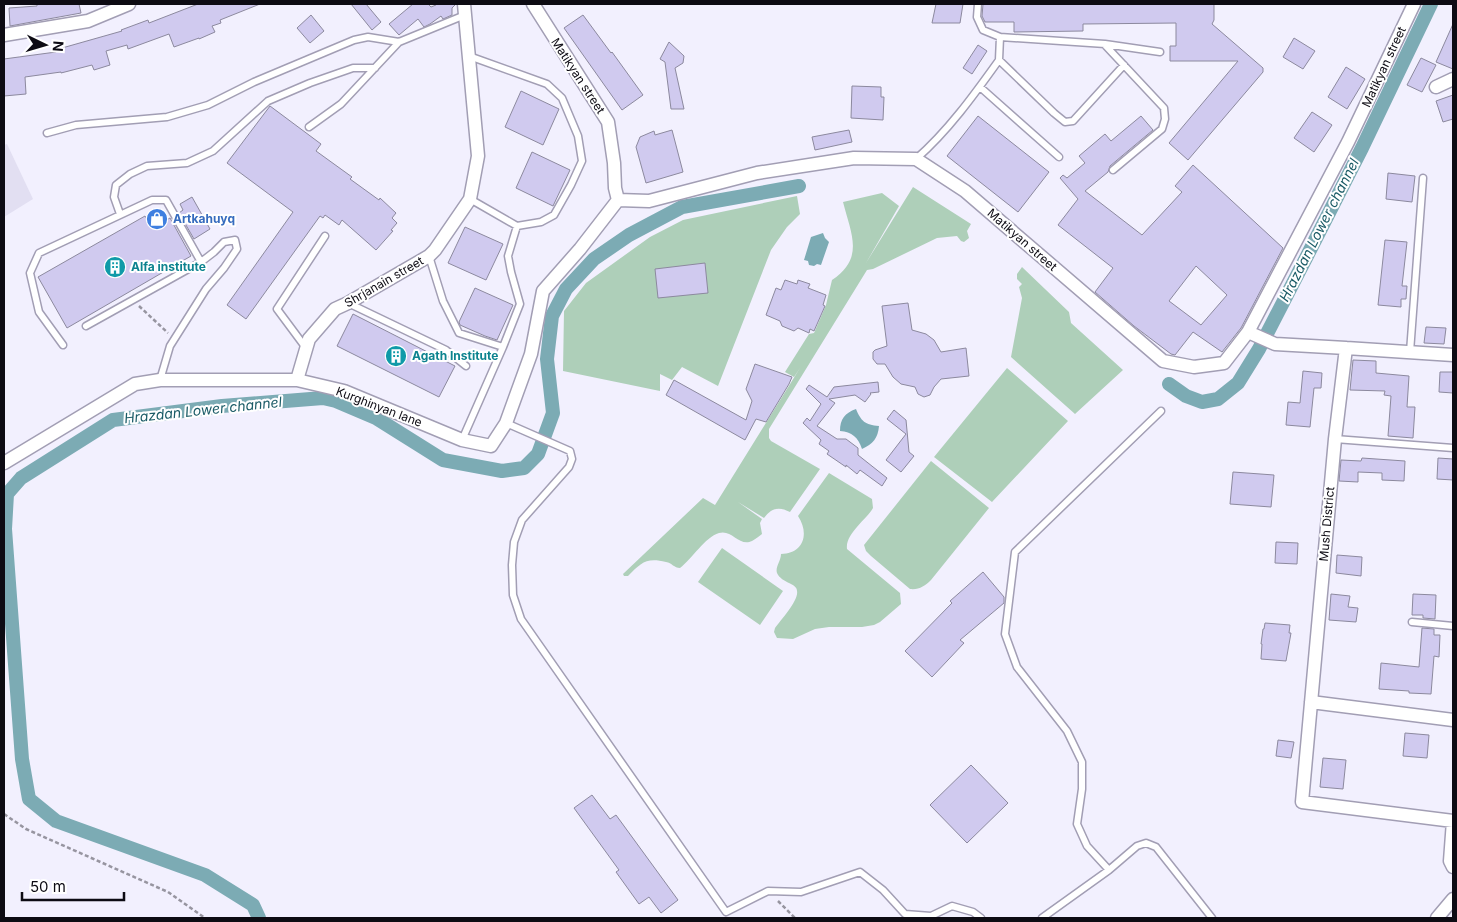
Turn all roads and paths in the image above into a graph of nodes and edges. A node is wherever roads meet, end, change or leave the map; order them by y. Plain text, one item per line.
1 (129, 4) edge
2 (533, 4) edge
3 (978, 4) edge
4 (1414, 4) edge
5 (465, 9) edge
6 (4, 35) edge
7 (1000, 37) junction
8 (399, 42) junction
9 (1105, 44) junction
10 (1160, 52) dead end
11 (469, 56) junction
12 (998, 60) junction
13 (1124, 65) junction
14 (375, 68) junction
15 (1453, 79) edge
16 (980, 87) junction
17 (1436, 87) dead end
18 (309, 127) dead end
19 (46, 133) dead end
20 (1059, 157) dead end
21 (916, 159) junction
22 (1113, 170) dead end
23 (1423, 178) dead end
24 (470, 199) junction
25 (618, 200) junction
26 (120, 214) junction
27 (517, 226) junction
28 (326, 236) dead end
29 (429, 256) junction
30 (201, 262) junction
31 (132, 300) junction
32 (348, 303) junction
33 (86, 326) dead end
34 (1248, 332) junction
35 (175, 339) junction
36 (63, 345) dead end
37 (503, 347) junction
38 (1346, 348) junction
39 (306, 349) junction
40 (1410, 352) junction
41 (1453, 356) edge
42 (466, 366) dead end
43 (160, 380) junction
44 (297, 380) junction
45 (1161, 411) dead end
46 (506, 423) junction
47 (1335, 439) junction
48 (462, 440) junction
49 (1453, 448) edge
50 (4, 463) edge
51 (1412, 622) dead end
52 (1453, 626) edge
53 (1311, 702) junction
54 (1453, 720) edge
55 (4, 814) edge
56 (1453, 821) edge
57 (1453, 867) edge
58 (1109, 870) junction
59 (768, 890) junction
60 (1453, 899) edge
61 (205, 918) edge
62 (795, 918) edge
63 (981, 918) edge
64 (1042, 918) edge
65 (1212, 918) edge
66 (1437, 918) edge

1 - 6 street
2 - 25 street, Matikyan street
3 - 7 lane
4 - 34 street, Matikyan street
5 - 8 lane
5 - 11 street, Shrjanain street
7 - 9 lane
7 - 12 lane
8 - 14 lane
8 - 19 lane
9 - 10 lane
9 - 13 lane
11 - 24 street, Shrjanain street
11 - 27 lane
12 - 13 lane
12 - 16 lane
13 - 22 lane
14 - 18 lane
14 - 26 lane
15 - 17 street
16 - 20 lane
16 - 21 lane
21 - 25 street
21 - 34 street, Matikyan street
23 - 40 lane
24 - 27 lane
24 - 29 street, Shrjanain street
25 - 46 street, Kurghinyan lane
26 - 30 lane
26 - 36 lane
27 - 37 lane
28 - 39 lane
29 - 32 street, Shrjanain street
29 - 37 lane
30 - 31 lane
30 - 35 lane
31 - 33 lane
31 - 35 path
32 - 39 street, Shrjanain street
32 - 42 lane
34 - 38 street
35 - 43 lane
37 - 48 lane
38 - 40 street
38 - 47 street, Mush District
39 - 44 street, Shrjanain street
40 - 41 street
43 - 44 street, Kurghinyan lane
43 - 50 street, Kurghinyan lane
44 - 48 street, Kurghinyan lane
45 - 58 lane
46 - 48 street, Kurghinyan lane
46 - 59 lane
47 - 49 lane
47 - 53 street, Mush District
51 - 52 lane
53 - 54 street
53 - 56 street, Mush District
55 - 61 path
56 - 57 street, Mush District
58 - 64 lane
58 - 65 lane
59 - 62 path
59 - 63 lane
60 - 66 street

